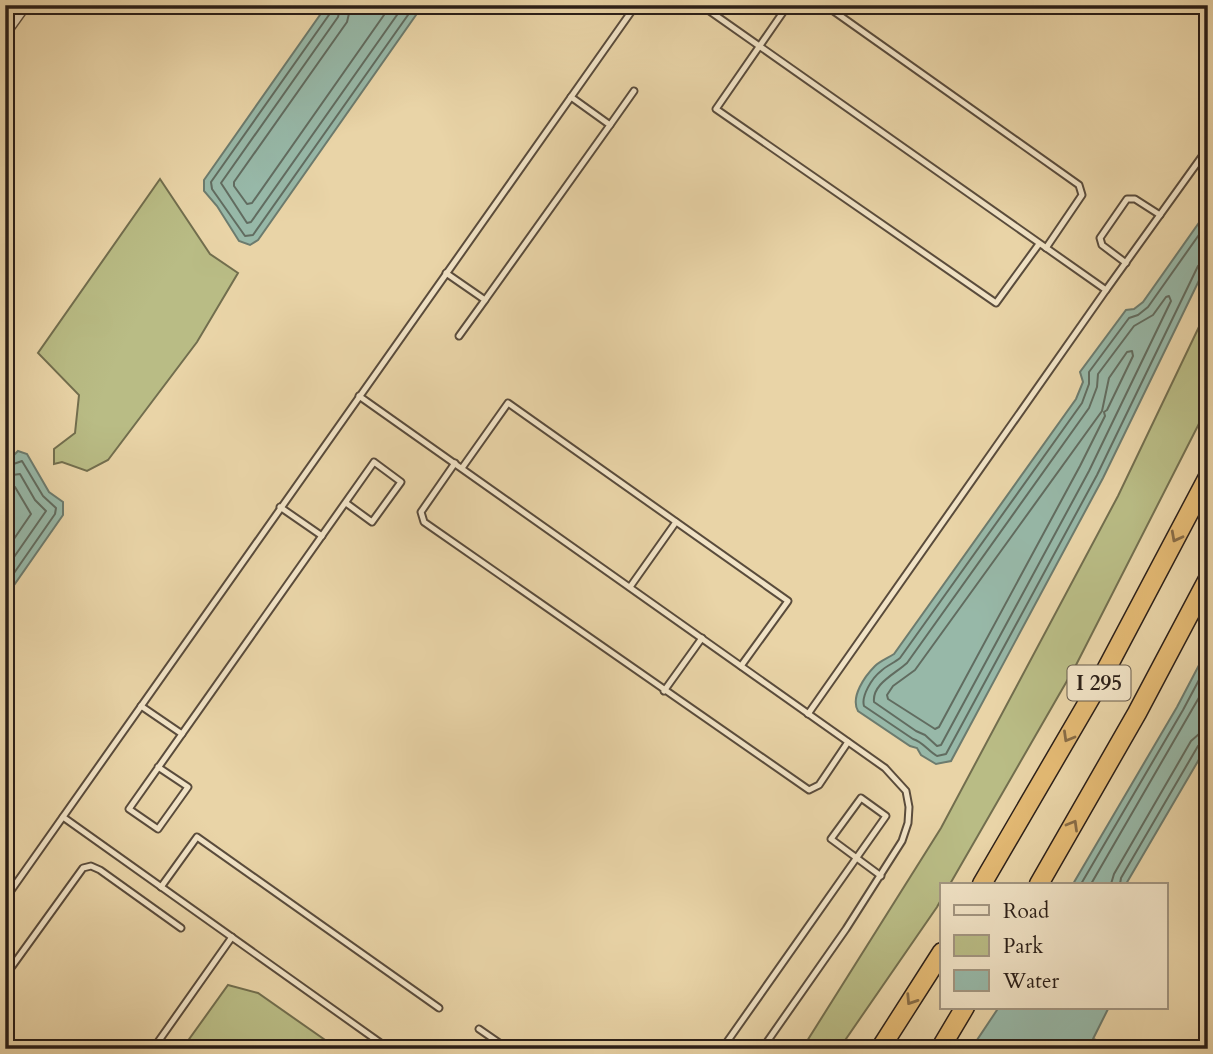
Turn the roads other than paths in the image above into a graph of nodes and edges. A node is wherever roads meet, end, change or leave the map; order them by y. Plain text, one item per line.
1 (25, 5) edge
2 (636, 5) edge
3 (701, 5) edge
4 (788, 5) edge
5 (825, 5) edge
6 (5, 33) edge
7 (759, 46) junction
8 (634, 90) dead end
9 (571, 97) junction
10 (610, 125) junction
11 (1208, 148) edge
12 (1160, 215) junction
13 (1039, 244) junction
14 (1046, 248) junction
15 (1126, 263) junction
16 (446, 273) junction
17 (1106, 290) junction
18 (485, 300) junction
19 (459, 336) dead end
20 (359, 396) junction
21 (454, 463) junction
22 (462, 468) junction
23 (1208, 477) edge
24 (346, 503) junction
25 (280, 507) junction
26 (676, 522) junction
27 (322, 536) junction
28 (1208, 579) edge
29 (630, 587) junction
30 (702, 638) junction
31 (741, 666) junction
32 (664, 691) junction
33 (141, 706) junction
34 (808, 714) junction
35 (182, 734) junction
36 (848, 742) junction
37 (159, 767) junction
38 (63, 817) junction
39 (856, 858) junction
40 (881, 876) junction
41 (983, 883) edge
42 (1040, 883) edge
43 (161, 887) junction
44 (5, 899) edge
45 (181, 928) dead end
46 (232, 937) junction
47 (940, 955) edge
48 (5, 976) edge
49 (439, 1008) dead end
50 (964, 1009) edge
51 (479, 1029) dead end
52 (153, 1049) edge
53 (389, 1049) edge
54 (508, 1049) edge
55 (722, 1049) edge
56 (762, 1049) edge
57 (880, 1049) edge
58 (940, 1049) edge

1 - 6 street
2 - 9 lane
3 - 7 lane
4 - 7 lane
5 - 14 lane
7 - 13 lane
7 - 13 lane
8 - 10 lane
9 - 10 lane
9 - 16 lane
10 - 18 lane
11 - 12 lane
12 - 15 lane
12 - 15 lane
13 - 14 lane
14 - 17 lane
15 - 17 lane
16 - 18 lane
16 - 20 lane
17 - 34 lane
18 - 19 lane
20 - 21 lane
20 - 25 lane
21 - 22 lane
21 - 32 lane
22 - 26 lane
22 - 29 lane
23 -> 41 highway, I 295
24 - 24 lane
24 - 27 lane
25 - 27 lane
25 - 33 lane
26 - 29 lane
26 - 31 lane
27 - 35 lane
42 -> 28 highway, I 295
29 - 30 lane
30 - 31 lane
30 - 32 lane
31 - 34 lane
32 - 36 lane
33 - 35 lane
33 - 38 lane
34 - 36 lane
35 - 37 lane
36 - 40 lane
37 - 37 lane
38 - 43 lane
38 - 44 lane
39 - 39 lane
39 - 40 lane
39 - 55 lane
40 - 56 lane
43 - 46 lane
43 - 49 lane
45 - 48 lane
46 - 52 lane
46 - 53 lane
47 -> 57 highway
50 - 58 highway
51 - 54 lane

